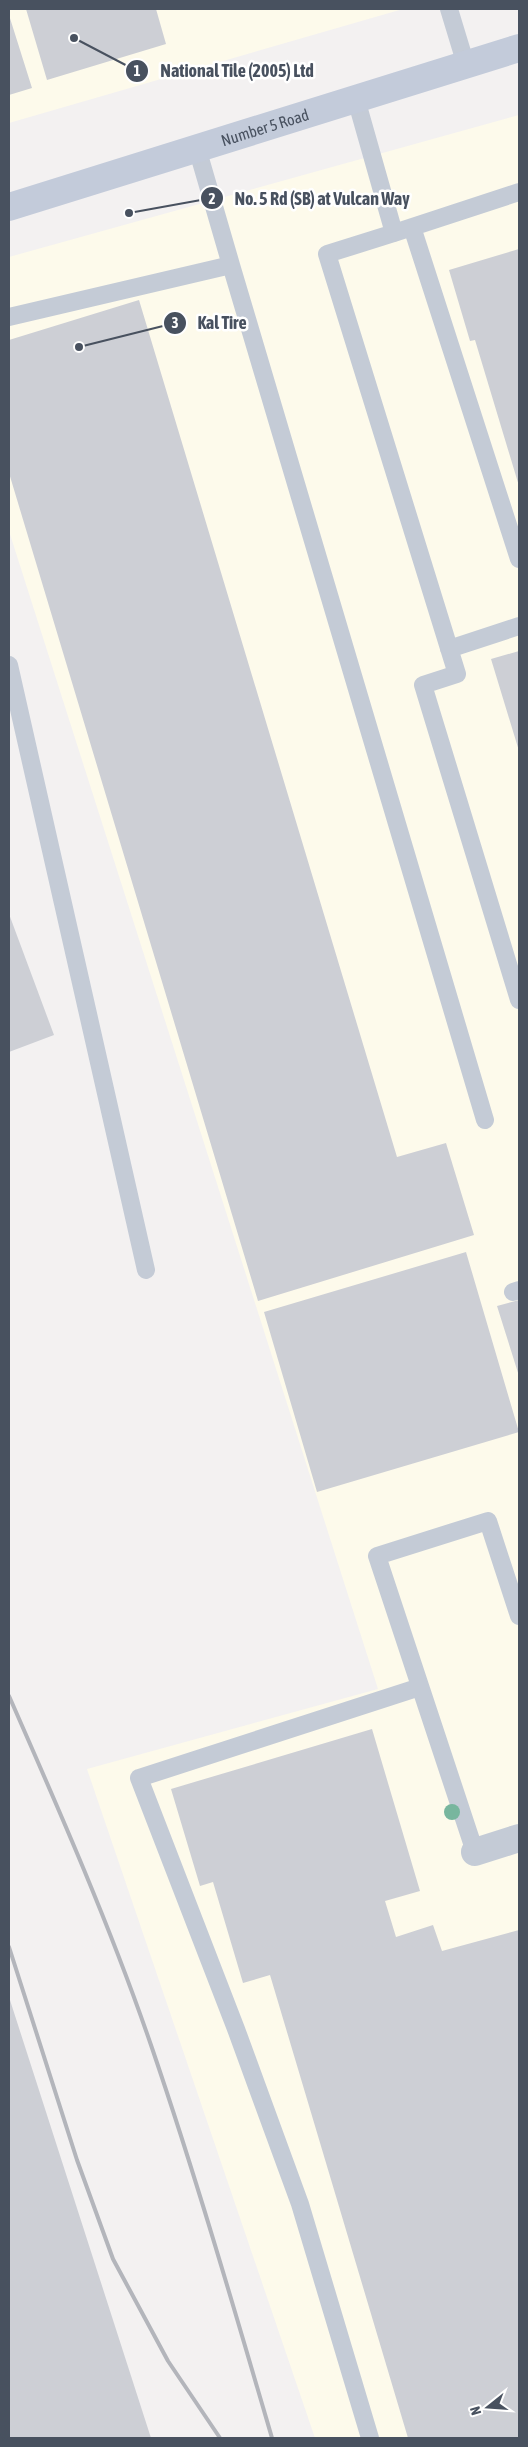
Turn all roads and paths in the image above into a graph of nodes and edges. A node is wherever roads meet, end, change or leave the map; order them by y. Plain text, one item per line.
1 (449, 9) edge
2 (518, 54) edge
3 (466, 64) junction
4 (356, 99) junction
5 (197, 148) junction
6 (519, 192) edge
7 (9, 207) edge
8 (412, 227) junction
9 (394, 233) junction
10 (231, 265) junction
11 (9, 317) edge
12 (519, 559) edge
13 (519, 626) edge
14 (449, 649) junction
15 (9, 665) edge
16 (519, 1000) edge
17 (485, 1120) dead end
18 (146, 1270) dead end
19 (519, 1616) edge
20 (420, 1687) junction
21 (519, 1838) edge
22 (475, 1852) joint
23 (370, 2438) edge

1 - 3 lane
2 - 3 street, Number 5 Road
3 - 4 street, Number 5 Road
4 - 5 street, Number 5 Road
4 - 9 lane
5 - 7 street, Number 5 Road
5 - 10 lane
6 - 8 lane
8 - 9 lane
8 - 12 lane
9 - 14 lane
10 - 11 lane
10 - 17 lane
13 - 14 lane
14 - 16 lane
15 - 18 lane
19 - 20 lane
20 - 22 lane
20 - 23 lane
21 - 22 street

